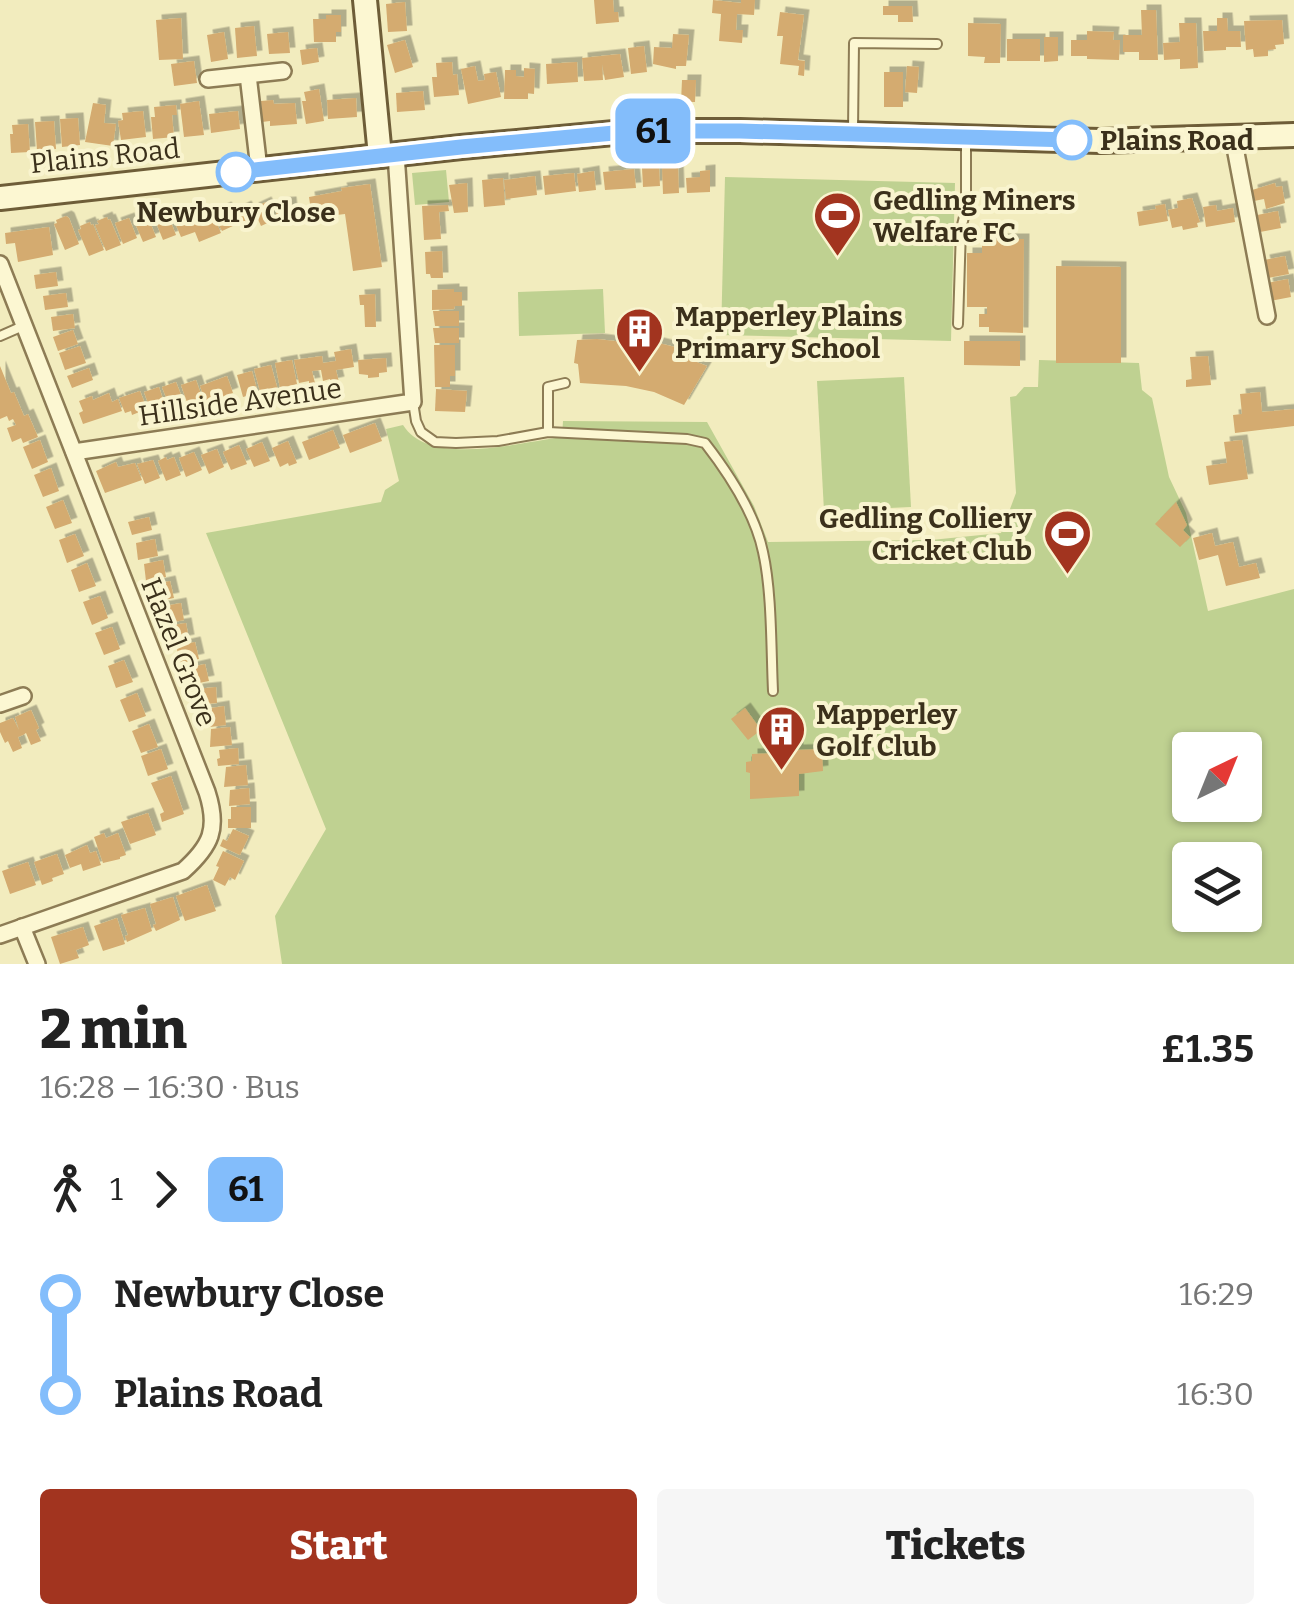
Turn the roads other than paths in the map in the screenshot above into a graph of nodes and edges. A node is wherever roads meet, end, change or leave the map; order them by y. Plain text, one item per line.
1 (365, 0) edge
2 (937, 44) dead end
3 (283, 70) dead end
4 (248, 74) junction
5 (208, 79) dead end
6 (852, 135) junction
7 (1294, 136) edge
8 (1233, 137) junction
9 (966, 138) junction
10 (388, 155) junction
11 (259, 169) junction
12 (0, 198) edge
13 (0, 264) edge
14 (1268, 316) dead end
15 (958, 324) dead end
16 (24, 326) junction
17 (0, 336) edge
18 (566, 383) dead end
19 (413, 402) junction
20 (548, 432) junction
21 (74, 452) junction
22 (773, 690) dead end
23 (22, 696) dead end
24 (0, 704) edge
25 (22, 927) junction
26 (0, 935) edge
27 (37, 964) edge

1 - 10 main road
2 - 6 lane
3 - 4 street
4 - 5 street
4 - 11 street
6 - 9 main road, Plains Road
6 - 10 main road, Plains Road
7 - 8 main road, Plains Road
8 - 9 main road, Plains Road
8 - 14 street
9 - 15 lane
10 - 11 main road, Plains Road
10 - 19 street
11 - 12 main road, Plains Road
13 - 16 street, Hazel Grove
16 - 17 lane
16 - 21 street, Hazel Grove
18 - 20 lane
19 - 20 lane
19 - 21 street, Hillside Avenue
20 - 22 lane
21 - 25 street, Hazel Grove
23 - 24 street
25 - 26 street, Hazel Grove
25 - 27 street

